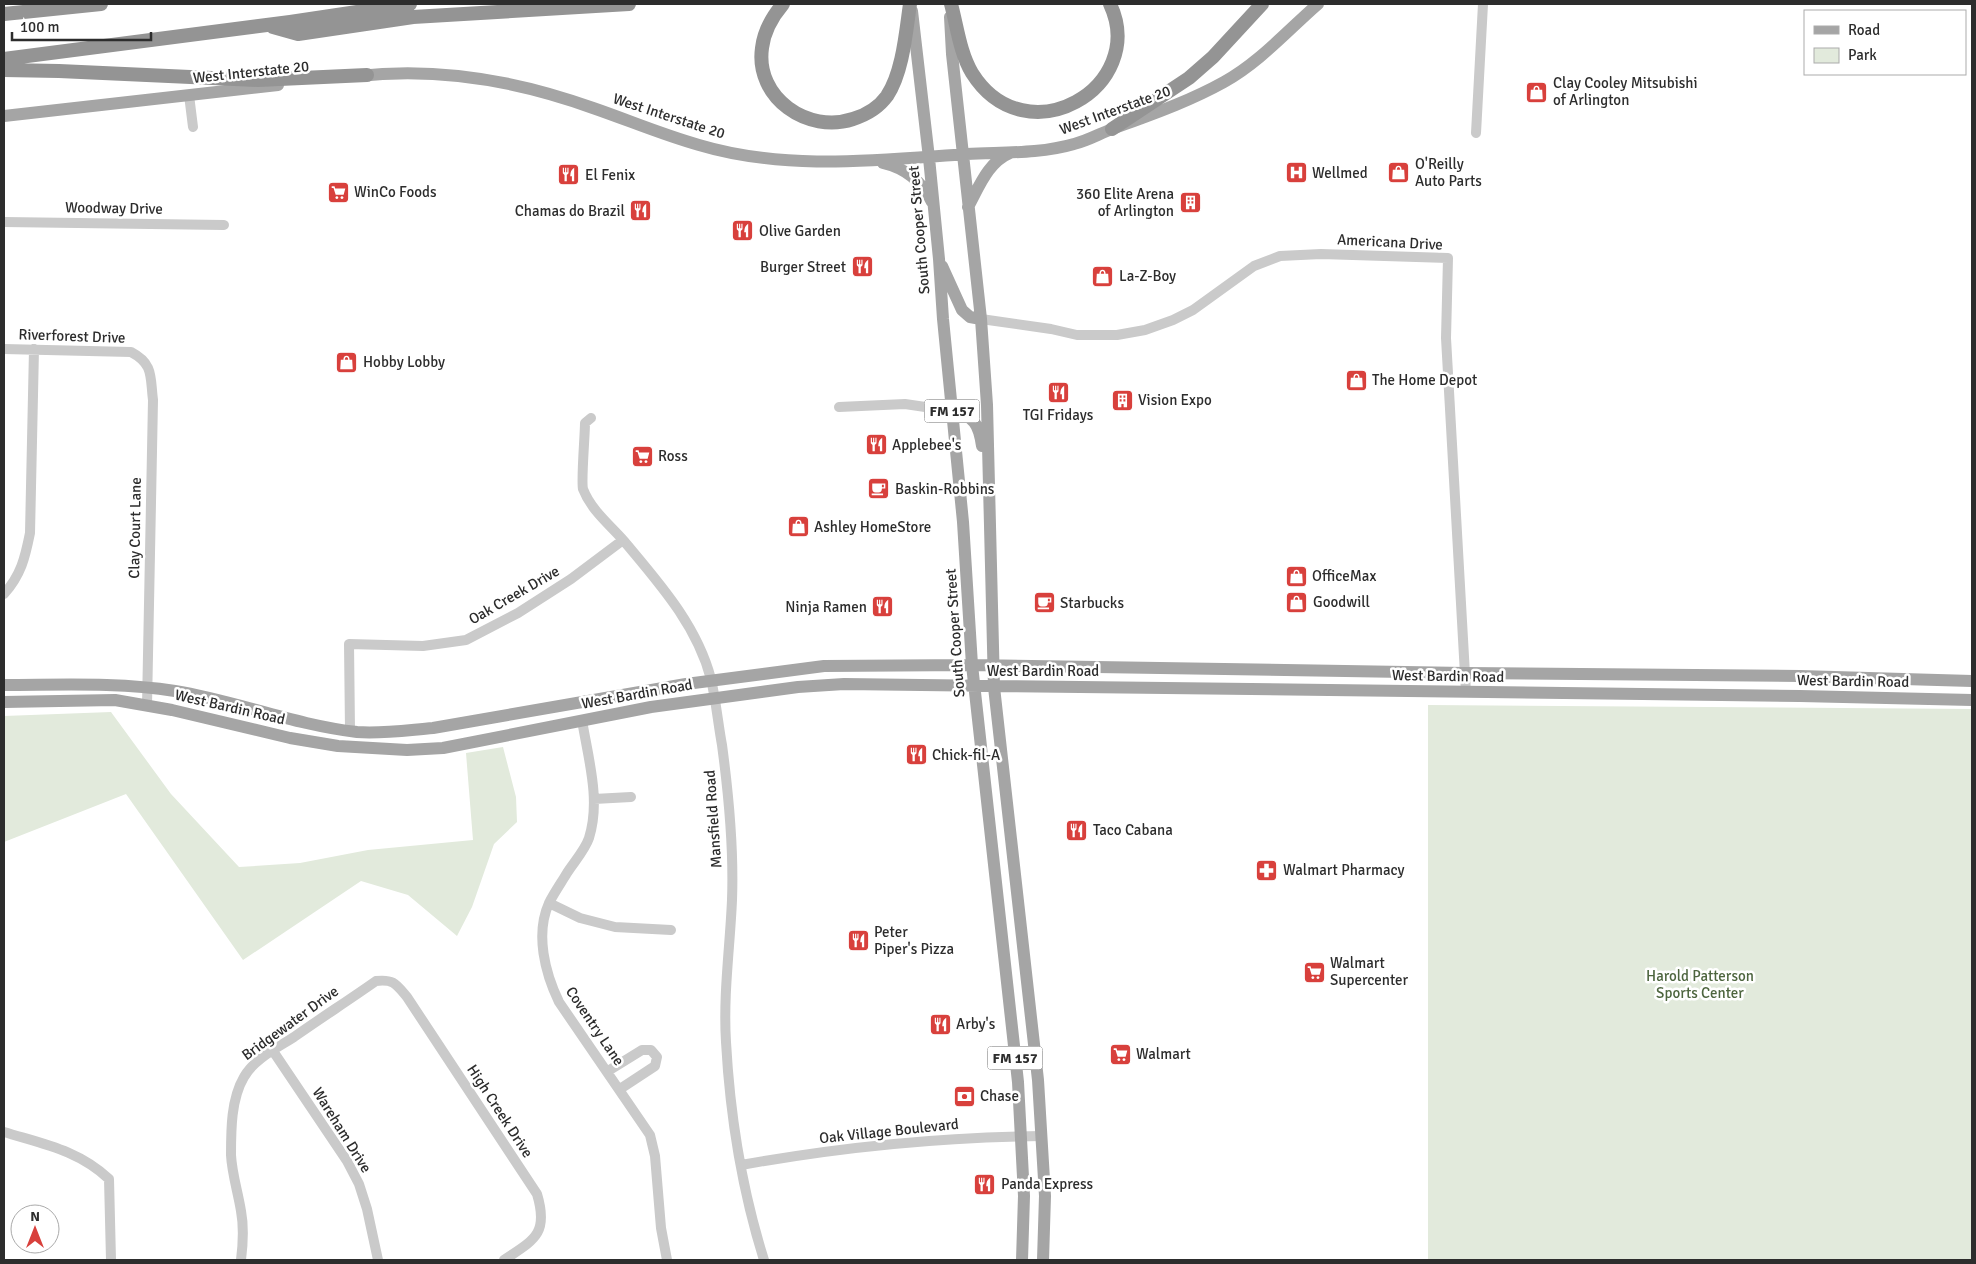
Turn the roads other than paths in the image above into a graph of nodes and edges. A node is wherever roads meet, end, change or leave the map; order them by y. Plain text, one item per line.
1 (101, 4) edge
2 (410, 4) edge
3 (630, 4) edge
4 (783, 4) edge
5 (911, 4) edge
6 (950, 4) edge
7 (1110, 4) edge
8 (1262, 4) edge
9 (1318, 4) edge
10 (1483, 4) edge
11 (4, 14) edge
12 (265, 25) junction
13 (4, 59) edge
14 (4, 70) edge
15 (367, 75) junction
16 (189, 95) junction
17 (4, 116) edge
18 (193, 127) dead end
19 (1112, 129) junction
20 (1476, 133) dead end
21 (1014, 151) junction
22 (963, 154) junction
23 (929, 158) junction
24 (871, 160) junction
25 (934, 204) junction
26 (968, 206) junction
27 (4, 222) edge
28 (224, 225) dead end
29 (939, 259) junction
30 (981, 320) junction
31 (4, 349) edge
32 (34, 350) junction
33 (139, 356) joint
34 (839, 407) dead end
35 (952, 411) junction
36 (591, 418) dead end
37 (989, 490) junction
38 (623, 540) junction
39 (4, 594) edge
40 (972, 664) junction
41 (993, 665) junction
42 (1236, 668) junction
43 (1465, 673) junction
44 (1800, 676) junction
45 (711, 681) junction
46 (1972, 681) edge
47 (4, 685) edge
48 (147, 687) junction
49 (974, 687) junction
50 (994, 687) junction
51 (1237, 688) junction
52 (1466, 692) junction
53 (1800, 696) junction
54 (715, 698) junction
55 (1972, 700) edge
56 (4, 702) edge
57 (148, 706) junction
58 (582, 720) junction
59 (350, 730) junction
60 (631, 797) dead end
61 (594, 799) junction
62 (549, 903) junction
63 (671, 930) dead end
64 (387, 980) joint
65 (272, 1051) junction
66 (608, 1071) junction
67 (620, 1089) junction
68 (4, 1132) edge
69 (1021, 1136) junction
70 (1042, 1136) junction
71 (741, 1165) junction
72 (111, 1260) edge
73 (241, 1260) edge
74 (378, 1260) edge
75 (504, 1260) edge
76 (668, 1260) edge
77 (764, 1260) edge
78 (1022, 1260) edge
79 (1043, 1260) edge

1 - 11 highway
2 - 12 highway
3 - 12 highway
4 - 5 highway
5 - 23 main road, South Cooper Street / FM 157
6 - 7 highway
6 - 22 main road, FM 157
8 - 19 highway
9 - 19 main road, West Interstate 20
10 - 20 street
12 - 13 highway
14 - 15 highway
15 - 16 main road, West Interstate 20
15 - 24 main road, West Interstate 20
16 - 17 main road, West Interstate 20
16 - 18 street
19 - 21 main road, West Interstate 20
21 - 22 main road, West Interstate 20
21 - 26 main road
22 - 23 main road, West Interstate 20
22 - 26 main road, FM 157
23 - 24 main road, West Interstate 20
23 - 25 main road, South Cooper Street / FM 157
24 - 25 main road
25 - 29 main road, South Cooper Street / FM 157
26 - 30 main road, FM 157
27 - 28 street, Woodway Drive
29 - 30 main road
29 - 35 main road, South Cooper Street / FM 157
30 - 37 main road, FM 157
30 - 43 street, Americana Drive
31 - 32 street, Riverforest Drive
32 - 33 street, Riverforest Drive
32 - 39 street
33 - 48 street, Clay Court Lane
34 - 35 street
35 - 37 main road
35 - 40 main road, South Cooper Street / FM 157
36 - 38 street, Mansfield Road
37 - 41 main road, FM 157
38 - 45 street, Mansfield Road
38 - 59 street, Oak Creek Drive
40 - 41 main road, West Bardin Road
40 - 45 main road, West Bardin Road
40 - 49 main road, South Cooper Street / FM 157
41 - 42 main road, West Bardin Road
41 - 50 main road, FM 157
42 - 43 main road, West Bardin Road
42 - 51 main road
43 - 44 main road, West Bardin Road
43 - 52 street, Americana Drive
44 - 46 main road, West Bardin Road
44 - 53 main road
45 - 54 street, Mansfield Road
45 - 59 main road, West Bardin Road
47 - 48 main road, West Bardin Road
48 - 57 street, Clay Court Lane
48 - 59 main road, West Bardin Road
49 - 50 main road, West Bardin Road
49 - 54 main road, West Bardin Road
49 - 69 main road, South Cooper Street / FM 157
50 - 51 main road, West Bardin Road
50 - 70 main road, FM 157
51 - 52 main road, West Bardin Road
52 - 53 main road, West Bardin Road
53 - 55 main road, West Bardin Road
54 - 58 main road, West Bardin Road
54 - 71 street, Mansfield Road
56 - 57 main road, West Bardin Road
57 - 58 main road, West Bardin Road
58 - 61 street, Coventry Lane
60 - 61 street
61 - 62 street, Coventry Lane
62 - 63 street
62 - 66 street, Coventry Lane
64 - 65 street, Bridgewater Drive
64 - 75 street, High Creek Drive
65 - 73 street, Bridgewater Drive
65 - 74 street, Wareham Drive
66 - 67 street, Coventry Lane
66 - 67 street
67 - 76 street, Coventry Lane
68 - 72 street
69 - 70 street, Oak Village Boulevard
69 - 71 street, Oak Village Boulevard
69 - 78 main road, South Cooper Street / FM 157
70 - 79 main road, FM 157
71 - 77 street, Mansfield Road

